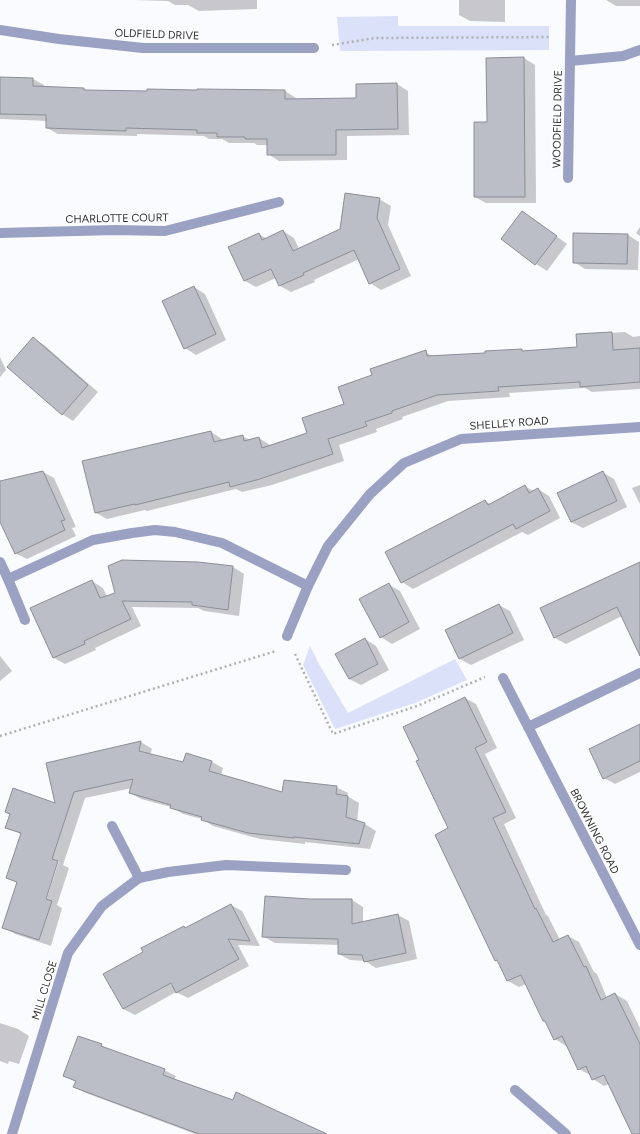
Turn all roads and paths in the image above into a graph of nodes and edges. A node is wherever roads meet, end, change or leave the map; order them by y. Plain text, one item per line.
1 (571, 0) edge
2 (0, 30) edge
3 (570, 36) junction
4 (314, 48) joint
5 (640, 50) edge
6 (570, 61) junction
7 (568, 178) dead end
8 (279, 202) dead end
9 (0, 233) edge
10 (640, 427) edge
11 (0, 562) edge
12 (8, 579) junction
13 (308, 586) junction
14 (25, 620) dead end
15 (287, 636) joint
16 (292, 646) junction
17 (640, 673) edge
18 (503, 678) joint
19 (528, 727) junction
20 (0, 736) edge
21 (112, 826) dead end
22 (346, 870) dead end
23 (140, 878) junction
24 (640, 945) edge
25 (514, 1090) dead end
26 (12, 1134) edge
27 (566, 1134) edge

1 - 3 street, WOODFIELD DRIVE
2 - 4 street, OLDFIELD DRIVE
3 - 4 path
3 - 6 street, WOODFIELD DRIVE
5 - 6 street, WOODFIELD DRIVE
6 - 7 street, WOODFIELD DRIVE
8 - 9 street, CHARLOTTE COURT
10 - 13 street, SHELLEY ROAD
11 - 12 street
12 - 13 street
12 - 14 street
13 - 15 street, SHELLEY ROAD
15 - 16 path
16 - 18 path
16 - 20 path
17 - 19 street
18 - 19 street, BROWNING ROAD
19 - 24 street, BROWNING ROAD
21 - 23 street
22 - 23 street, MILL CLOSE
23 - 26 street, MILL CLOSE
25 - 27 street

